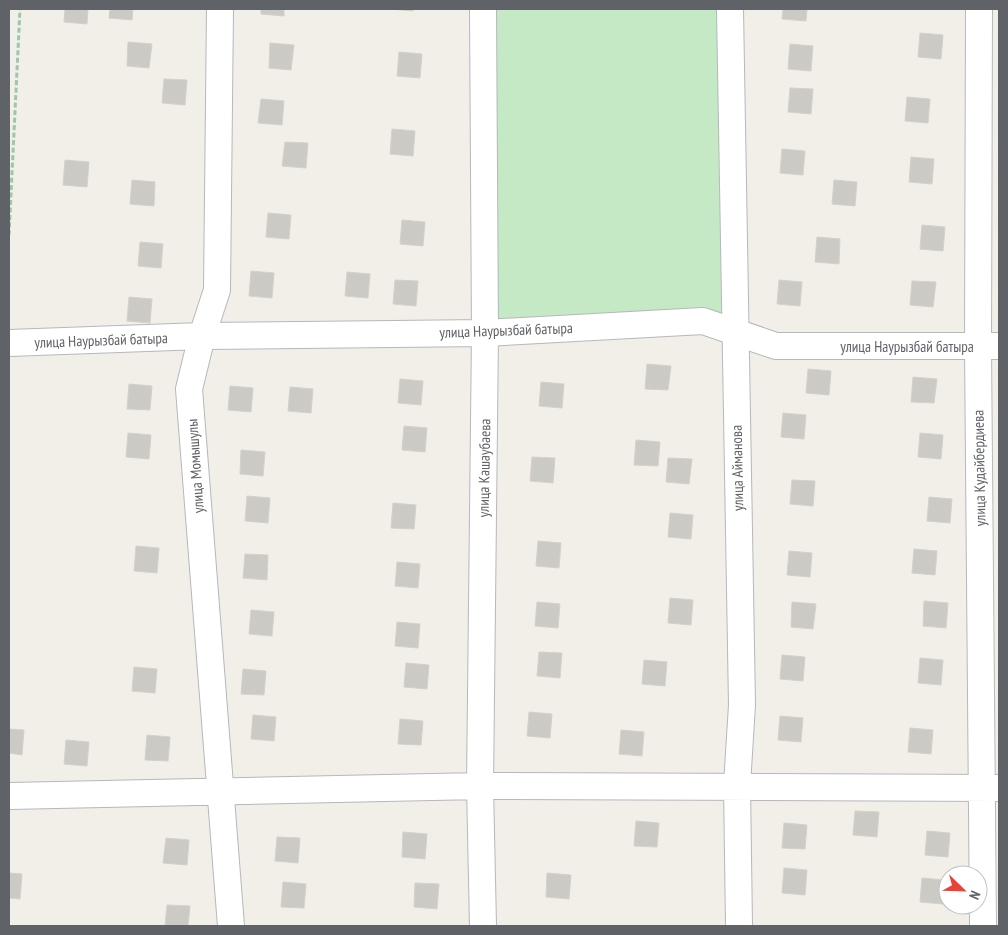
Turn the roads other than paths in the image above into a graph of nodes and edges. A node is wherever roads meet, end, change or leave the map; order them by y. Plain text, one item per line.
1 (220, 9) edge
2 (483, 9) edge
3 (730, 9) edge
4 (979, 9) edge
5 (734, 332) junction
6 (485, 333) junction
7 (202, 336) junction
8 (9, 343) edge
9 (989, 346) edge
10 (737, 785) junction
11 (480, 786) junction
12 (991, 787) edge
13 (220, 790) junction
14 (9, 796) edge
15 (232, 926) edge
16 (483, 926) edge
17 (738, 926) edge
18 (983, 926) edge

1 - 7 street, улица Момышулы
2 - 6 street, улица Кашаубаева
3 - 5 street, улица Айманова
4 - 9 street, улица Кудайбердиева
5 - 6 street, улица Наурызбай батыра
5 - 9 street, улица Наурызбай батыра
5 - 10 street, улица Айманова
6 - 7 street, улица Наурызбай батыра
6 - 11 street, улица Кашаубаева
7 - 8 street, улица Наурызбай батыра
7 - 13 street, улица Момышулы
9 - 12 street, улица Кудайбердиева
10 - 11 street
10 - 12 street
10 - 17 street, улица Айманова
11 - 13 street
11 - 16 street, улица Кашаубаева
12 - 18 street, улица Кудайбердиева
13 - 14 street
13 - 15 street, улица Момышулы

